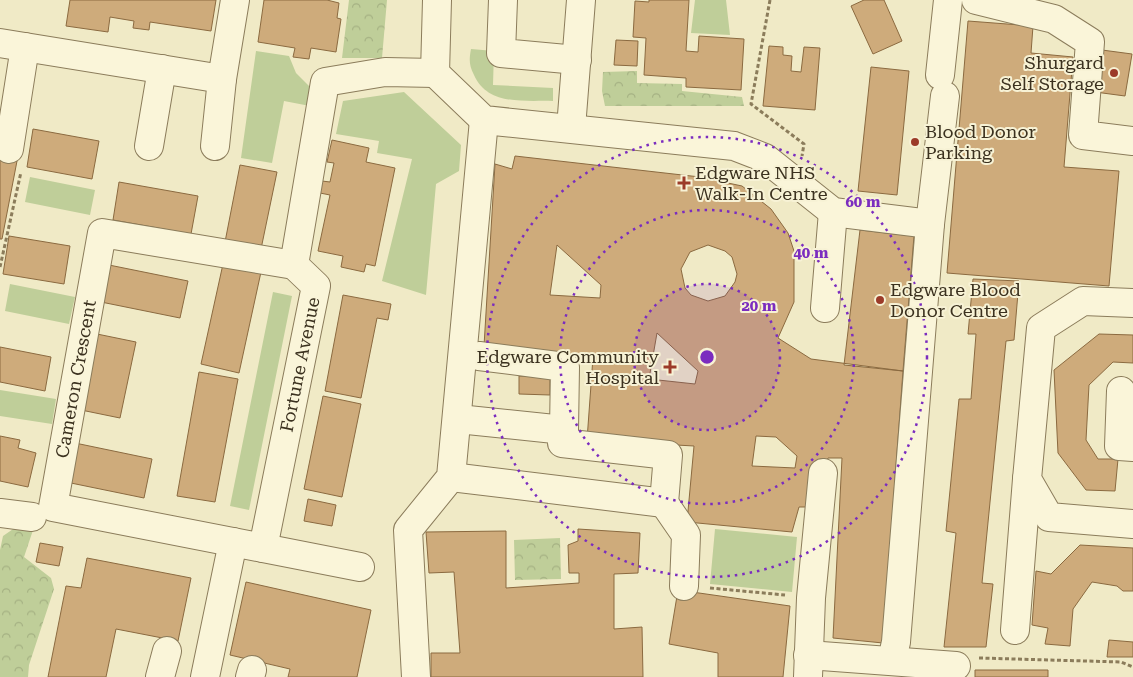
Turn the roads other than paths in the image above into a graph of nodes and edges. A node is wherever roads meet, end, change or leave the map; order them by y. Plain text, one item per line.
1 (235, 0) edge
2 (437, 0) edge
3 (504, 0) edge
4 (581, 0) edge
5 (948, 0) edge
6 (976, 0) edge
7 (12, 45) edge
8 (577, 60) junction
9 (162, 70) junction
10 (435, 72) junction
11 (222, 79) junction
12 (484, 120) junction
13 (571, 128) junction
14 (1133, 141) edge
15 (149, 146) dead end
16 (215, 146) dead end
17 (9, 149) road end
18 (833, 212) junction
19 (930, 224) junction
20 (294, 265) junction
21 (1133, 303) edge
22 (825, 308) dead end
23 (479, 356) dead end
24 (1121, 390) dead end
25 (458, 419) junction
26 (564, 430) junction
27 (1133, 447) edge
28 (823, 473) dead end
29 (452, 477) junction
30 (1027, 478) junction
31 (664, 503) junction
32 (0, 513) edge
33 (32, 517) dead end
34 (1133, 524) edge
35 (233, 542) junction
36 (263, 548) junction
37 (360, 568) dead end
38 (684, 586) road end
39 (1015, 630) dead end
40 (892, 660) junction
41 (808, 666) edge
42 (956, 666) road end
43 (205, 677) edge
44 (416, 677) edge

1 - 11 street
2 - 10 street
3 - 8 street
4 - 8 street
5 - 19 street
6 - 14 street
7 - 9 street
7 - 17 street
8 - 13 street
9 - 11 street
9 - 15 street
10 - 12 street
10 - 20 street
11 - 16 street
12 - 13 street
12 - 25 street
13 - 18 street
18 - 19 street
18 - 22 street
19 - 40 street
20 - 35 street, Cameron Crescent
20 - 36 street, Fortune Avenue
21 - 30 street
23 - 26 street
24 - 27 street
25 - 26 street
25 - 29 street
26 - 31 street
28 - 41 street
29 - 31 street
29 - 44 street
30 - 34 street
30 - 39 street
31 - 38 street
32 - 33 street
35 - 36 street, Cameron Crescent
35 - 43 street
36 - 37 street
40 - 41 street
40 - 42 street

